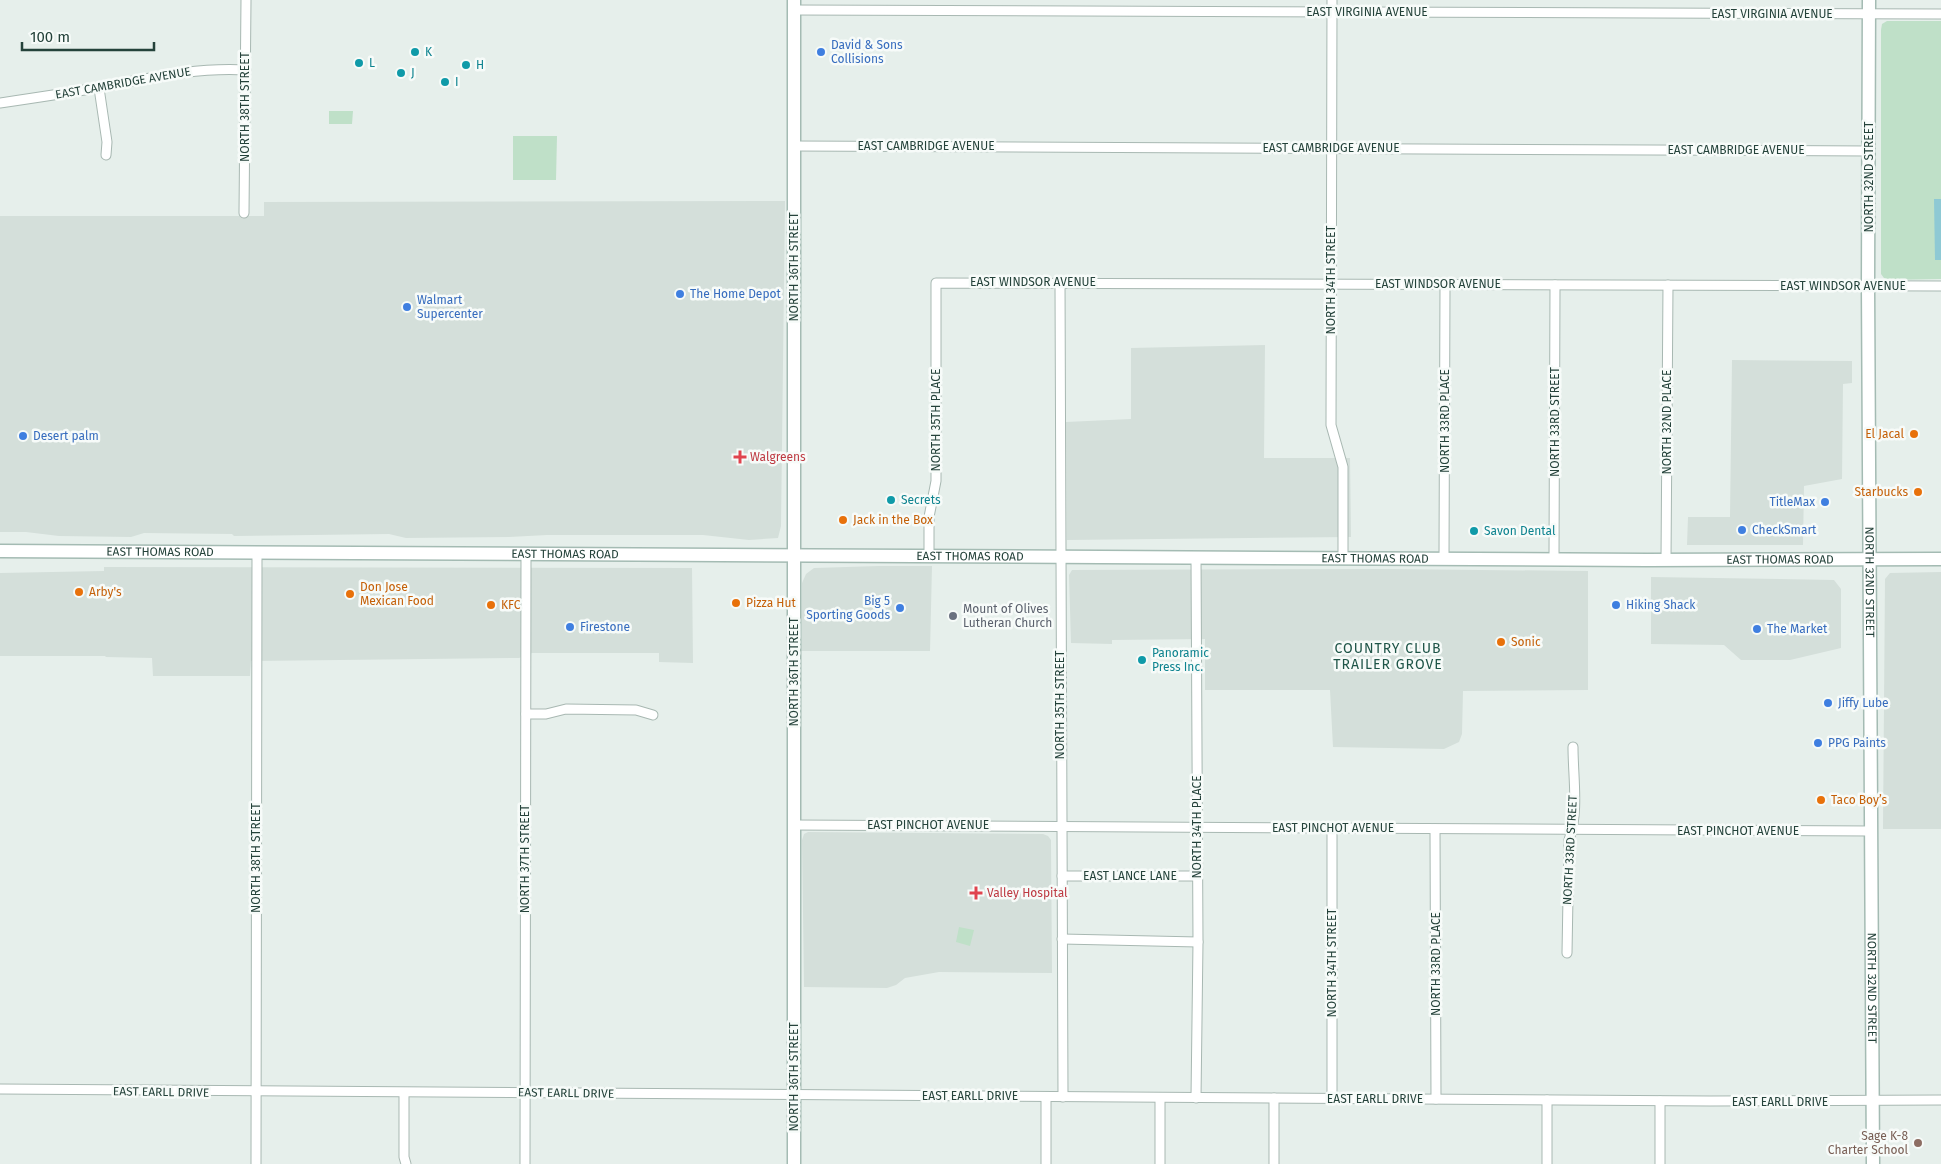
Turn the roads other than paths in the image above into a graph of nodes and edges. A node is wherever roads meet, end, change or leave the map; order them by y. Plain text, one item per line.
1 (246, 0) edge
2 (1332, 0) edge
3 (1869, 0) edge
4 (794, 5) edge
5 (1332, 12) junction
6 (1941, 14) edge
7 (1869, 15) junction
8 (246, 70) junction
9 (99, 88) junction
10 (0, 104) edge
11 (794, 146) junction
12 (1332, 148) junction
13 (1869, 150) junction
14 (106, 154) dead end
15 (244, 213) dead end
16 (1060, 282) junction
17 (936, 283) joint
18 (1332, 284) junction
19 (1445, 284) junction
20 (1555, 285) junction
21 (1668, 285) junction
22 (1868, 286) junction
23 (1941, 286) edge
24 (0, 552) edge
25 (257, 552) junction
26 (526, 554) junction
27 (929, 555) junction
28 (794, 556) junction
29 (1060, 556) junction
30 (1196, 557) junction
31 (1343, 558) junction
32 (1444, 558) junction
33 (1554, 558) junction
34 (1941, 559) edge
35 (1666, 560) junction
36 (1870, 560) junction
37 (526, 714) junction
38 (653, 715) dead end
39 (1573, 747) dead end
40 (794, 825) junction
41 (1061, 826) junction
42 (1197, 827) junction
43 (1332, 828) junction
44 (1435, 829) junction
45 (1573, 830) junction
46 (1872, 831) junction
47 (1062, 876) junction
48 (1197, 876) junction
49 (1062, 941) junction
50 (1198, 942) junction
51 (1567, 953) dead end
52 (0, 1089) edge
53 (256, 1092) junction
54 (524, 1092) junction
55 (404, 1093) junction
56 (794, 1095) junction
57 (1046, 1097) junction
58 (1063, 1097) junction
59 (1160, 1098) junction
60 (1196, 1098) junction
61 (1274, 1098) junction
62 (1332, 1099) junction
63 (1436, 1100) junction
64 (1547, 1100) junction
65 (1941, 1100) edge
66 (1660, 1101) junction
67 (1873, 1102) junction
68 (256, 1164) edge
69 (406, 1164) edge
70 (524, 1164) edge
71 (794, 1164) edge
72 (1046, 1164) edge
73 (1160, 1164) edge
74 (1274, 1164) edge
75 (1548, 1164) edge
76 (1660, 1164) edge
77 (1873, 1164) edge

1 - 8 street, NORTH 38TH STREET
2 - 5 street, NORTH 34TH STREET
3 - 7 main road, NORTH 32ND STREET
4 - 5 street, EAST VIRGINIA AVENUE
4 - 11 main road, NORTH 36TH STREET
5 - 7 street, EAST VIRGINIA AVENUE
5 - 12 street, NORTH 34TH STREET
6 - 7 street, EAST VIRGINIA AVENUE
7 - 13 main road, NORTH 32ND STREET
8 - 9 street, EAST CAMBRIDGE AVENUE
8 - 15 street, NORTH 38TH STREET
9 - 10 street, EAST CAMBRIDGE AVENUE
9 - 14 street
11 - 12 street, EAST CAMBRIDGE AVENUE
11 - 28 main road, NORTH 36TH STREET
12 - 13 street, EAST CAMBRIDGE AVENUE
12 - 18 street, NORTH 34TH STREET
13 - 22 main road, NORTH 32ND STREET
16 - 17 street, EAST WINDSOR AVENUE
16 - 18 street, EAST WINDSOR AVENUE
16 - 29 street, NORTH 35TH STREET
17 - 27 street, NORTH 35TH PLACE
18 - 19 street, EAST WINDSOR AVENUE
18 - 31 street, NORTH 34TH STREET
19 - 20 street, EAST WINDSOR AVENUE
19 - 32 street, NORTH 33RD PLACE
20 - 21 street, EAST WINDSOR AVENUE
20 - 33 street, NORTH 33RD STREET
21 - 22 street, EAST WINDSOR AVENUE
21 - 35 street, NORTH 32ND PLACE
22 - 23 street, EAST WINDSOR AVENUE
22 - 36 main road, NORTH 32ND STREET
24 - 25 main road, EAST THOMAS ROAD
25 - 26 main road, EAST THOMAS ROAD
25 - 53 street, NORTH 38TH STREET
26 - 28 main road, EAST THOMAS ROAD
26 - 37 street, NORTH 37TH STREET
27 - 28 main road, EAST THOMAS ROAD
27 - 29 main road, EAST THOMAS ROAD
28 - 40 main road, NORTH 36TH STREET
29 - 30 main road, EAST THOMAS ROAD
29 - 41 street, NORTH 35TH STREET
30 - 31 main road, EAST THOMAS ROAD
30 - 42 street, NORTH 34TH PLACE
31 - 32 main road, EAST THOMAS ROAD
32 - 33 main road, EAST THOMAS ROAD
33 - 35 main road, EAST THOMAS ROAD
34 - 36 main road, EAST THOMAS ROAD
35 - 36 main road, EAST THOMAS ROAD
36 - 46 main road, NORTH 32ND STREET
37 - 38 street
37 - 54 street, NORTH 37TH STREET
39 - 45 street, NORTH 33RD STREET
40 - 41 street, EAST PINCHOT AVENUE
40 - 56 main road, NORTH 36TH STREET
41 - 42 street, EAST PINCHOT AVENUE
41 - 47 street, NORTH 35TH STREET
42 - 43 street, EAST PINCHOT AVENUE
42 - 48 street, NORTH 34TH PLACE
43 - 44 street, EAST PINCHOT AVENUE
43 - 62 street, NORTH 34TH STREET
44 - 45 street, EAST PINCHOT AVENUE
44 - 63 street, NORTH 33RD PLACE
45 - 46 street, EAST PINCHOT AVENUE
45 - 51 street, NORTH 33RD STREET
46 - 67 main road, NORTH 32ND STREET
47 - 48 street, EAST LANCE LANE
47 - 49 street, NORTH 35TH STREET
48 - 50 street, NORTH 34TH PLACE
49 - 50 street
49 - 58 street, NORTH 35TH STREET
50 - 60 street, NORTH 34TH PLACE
52 - 53 street, EAST EARLL DRIVE
53 - 55 street, EAST EARLL DRIVE
53 - 68 street, NORTH 38TH STREET
54 - 55 street, EAST EARLL DRIVE
54 - 56 street, EAST EARLL DRIVE
54 - 70 street, NORTH 37TH STREET
55 - 69 street
56 - 57 street, EAST EARLL DRIVE
56 - 71 main road, NORTH 36TH STREET
57 - 58 street, EAST EARLL DRIVE
57 - 72 street
58 - 59 street, EAST EARLL DRIVE
59 - 60 street, EAST EARLL DRIVE
59 - 73 street
60 - 61 street, EAST EARLL DRIVE
61 - 62 street, EAST EARLL DRIVE
61 - 74 street
62 - 63 street, EAST EARLL DRIVE
63 - 64 street, EAST EARLL DRIVE
64 - 66 street, EAST EARLL DRIVE
64 - 75 street
65 - 67 street, EAST EARLL DRIVE
66 - 67 street, EAST EARLL DRIVE
66 - 76 street
67 - 77 main road, NORTH 32ND STREET

